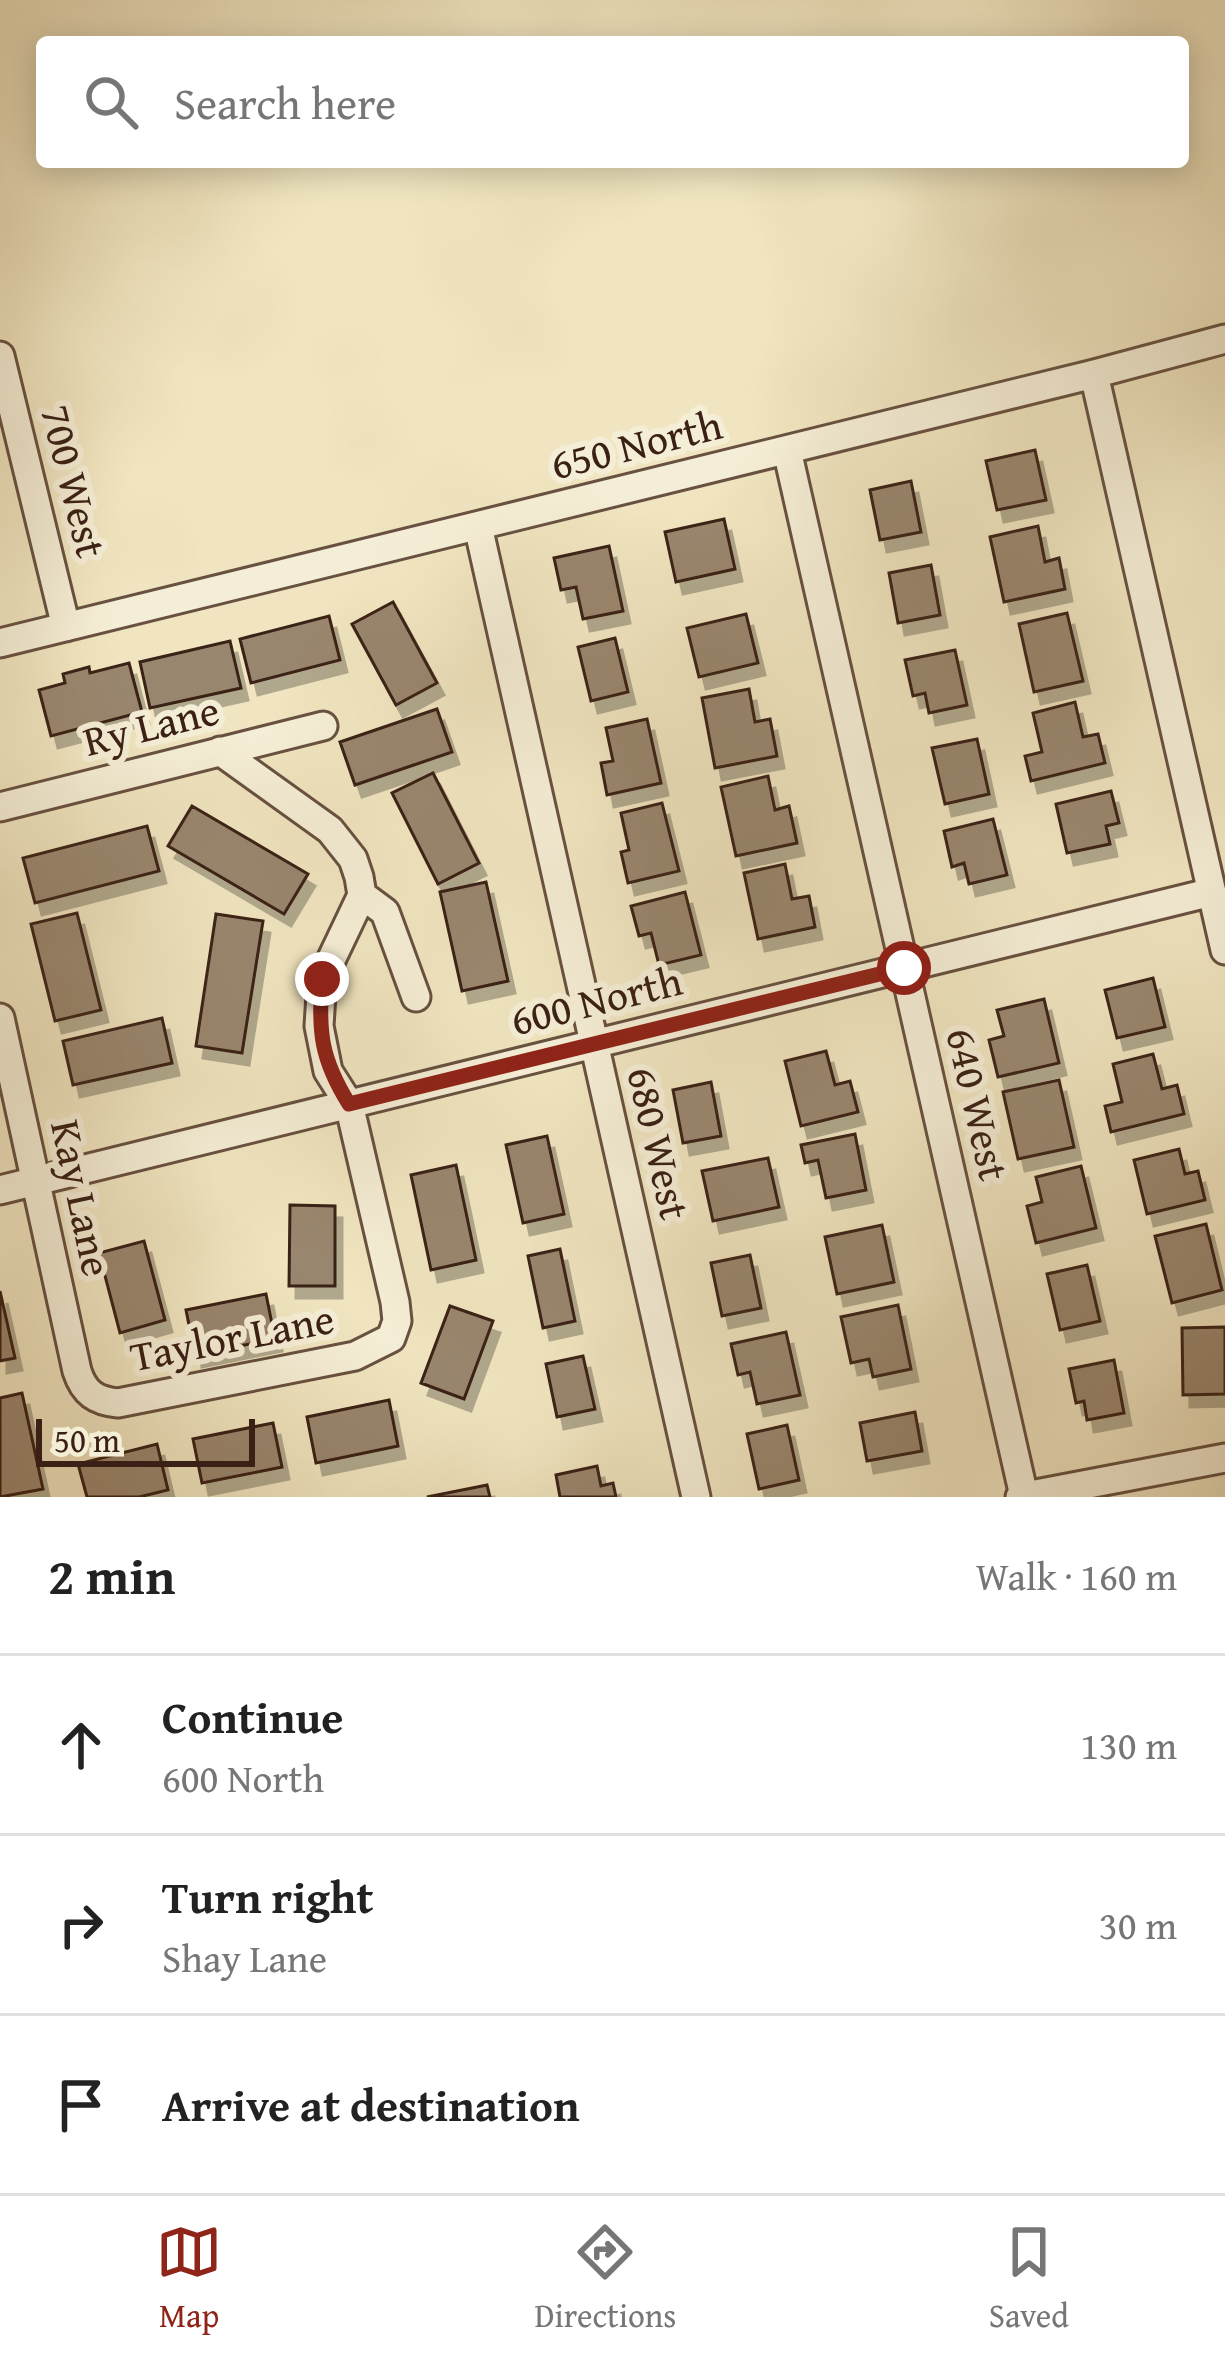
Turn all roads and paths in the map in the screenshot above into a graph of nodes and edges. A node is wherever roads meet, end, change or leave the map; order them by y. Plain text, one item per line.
1 (1225, 339) edge
2 (0, 356) edge
3 (1094, 374) junction
4 (787, 450) junction
5 (478, 526) junction
6 (65, 627) junction
7 (0, 643) edge
8 (323, 726) dead end
9 (220, 751) junction
10 (0, 807) edge
11 (1212, 892) junction
12 (362, 895) junction
13 (1225, 950) edge
14 (904, 968) junction
15 (416, 997) dead end
16 (0, 1018) edge
17 (594, 1044) junction
18 (349, 1104) junction
19 (35, 1181) junction
20 (0, 1190) edge
21 (88, 1393) joint
22 (1225, 1458) edge
23 (696, 1497) edge
24 (1022, 1497) edge

1 - 3 street, 650 North
2 - 6 street, 700 West
3 - 4 street, 650 North
3 - 11 street
4 - 5 street, 650 North
4 - 14 street, 640 West
5 - 6 street, 650 North
5 - 17 street, 680 West
6 - 7 street, 650 North
8 - 9 street, Ry Lane
9 - 10 street, Ry Lane
9 - 12 street
11 - 13 street
11 - 14 street, 600 North
12 - 15 street
12 - 18 street
14 - 17 street, 600 North
14 - 24 street, 640 West
16 - 19 street, Kay Lane
17 - 18 street, 600 North
17 - 23 street, 680 West
18 - 19 street, 600 North
18 - 21 street, Taylor Lane
19 - 20 street, 600 North
19 - 21 street, Kay Lane
22 - 24 street

